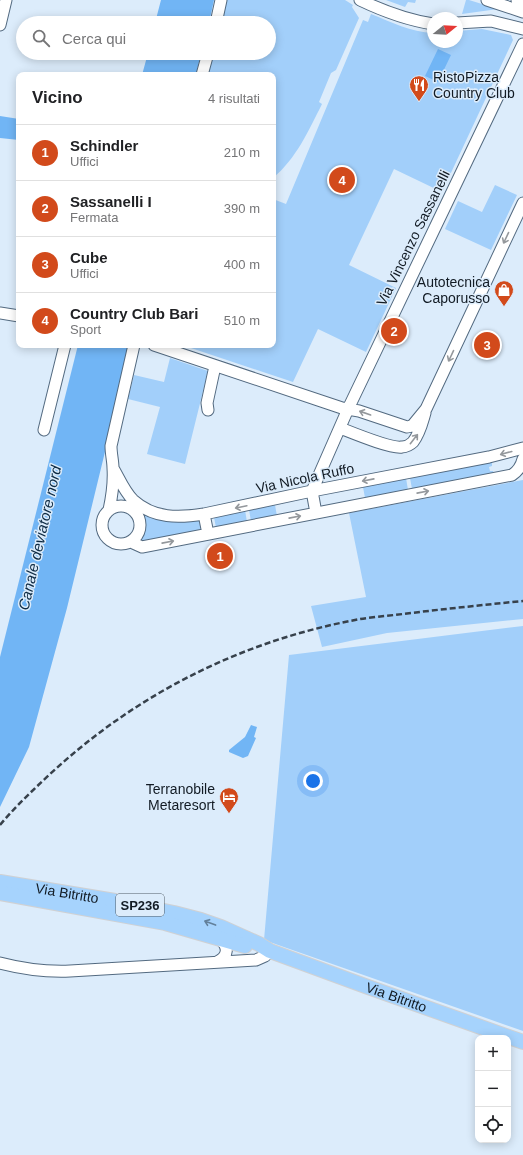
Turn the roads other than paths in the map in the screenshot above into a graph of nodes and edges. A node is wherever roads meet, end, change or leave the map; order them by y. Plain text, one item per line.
1 (6, 0) edge
2 (221, 0) edge
3 (360, 0) edge
4 (487, 0) edge
5 (517, 0) edge
6 (523, 2) edge
7 (523, 12) edge
8 (218, 16) edge
9 (427, 23) edge
10 (463, 23) edge
11 (0, 25) edge
12 (523, 29) edge
13 (523, 44) edge
14 (206, 60) edge
15 (203, 72) edge
16 (523, 203) edge
17 (0, 313) edge
18 (16, 316) edge
19 (64, 348) edge
20 (133, 348) edge
21 (163, 348) edge
22 (215, 366) junction
23 (348, 409) junction
24 (426, 409) junction
25 (208, 410) dead end
26 (340, 428) junction
27 (44, 430) dead end
28 (523, 448) edge
29 (523, 459) edge
30 (113, 468) junction
31 (312, 491) junction
32 (133, 504) junction
33 (109, 510) junction
34 (316, 513) junction
35 (204, 514) junction
36 (208, 534) junction
37 (131, 542) junction
38 (0, 888) edge
39 (219, 938) junction
40 (270, 951) junction
41 (217, 962) junction
42 (0, 963) edge
43 (523, 1042) edge

1 - 11 street
2 - 8 street
3 - 9 street
4 - 7 street
5 - 6 street
10 - 12 street
13 - 23 street, Via Vincenzo Sassanelli
14 - 15 street
16 -> 24 street
17 - 18 street
19 - 27 street
20 - 30 street
21 - 22 street
22 - 23 street
22 - 25 street
24 -> 23 street
23 - 26 street, Via Vincenzo Sassanelli
26 -> 24 street
26 - 31 street, Via Vincenzo Sassanelli
28 -> 31 street, Via Nicola Ruffo
34 -> 29 street
30 - 32 street
30 - 33 street
31 - 34 street
31 -> 35 street, Via Nicola Ruffo
32 - 33 street
32 - 35 street, Via Nicola Ruffo
32 - 37 street
33 - 37 street
36 -> 34 street
35 - 36 street
37 -> 36 street
38 - 39 main road, Via Bitritto / SP236
40 -> 38 main road, Via Bitritto / SP236
39 - 40 main road, Via Bitritto / SP236
39 - 41 street
40 - 41 street
40 - 43 main road, Via Bitritto
41 - 42 street

